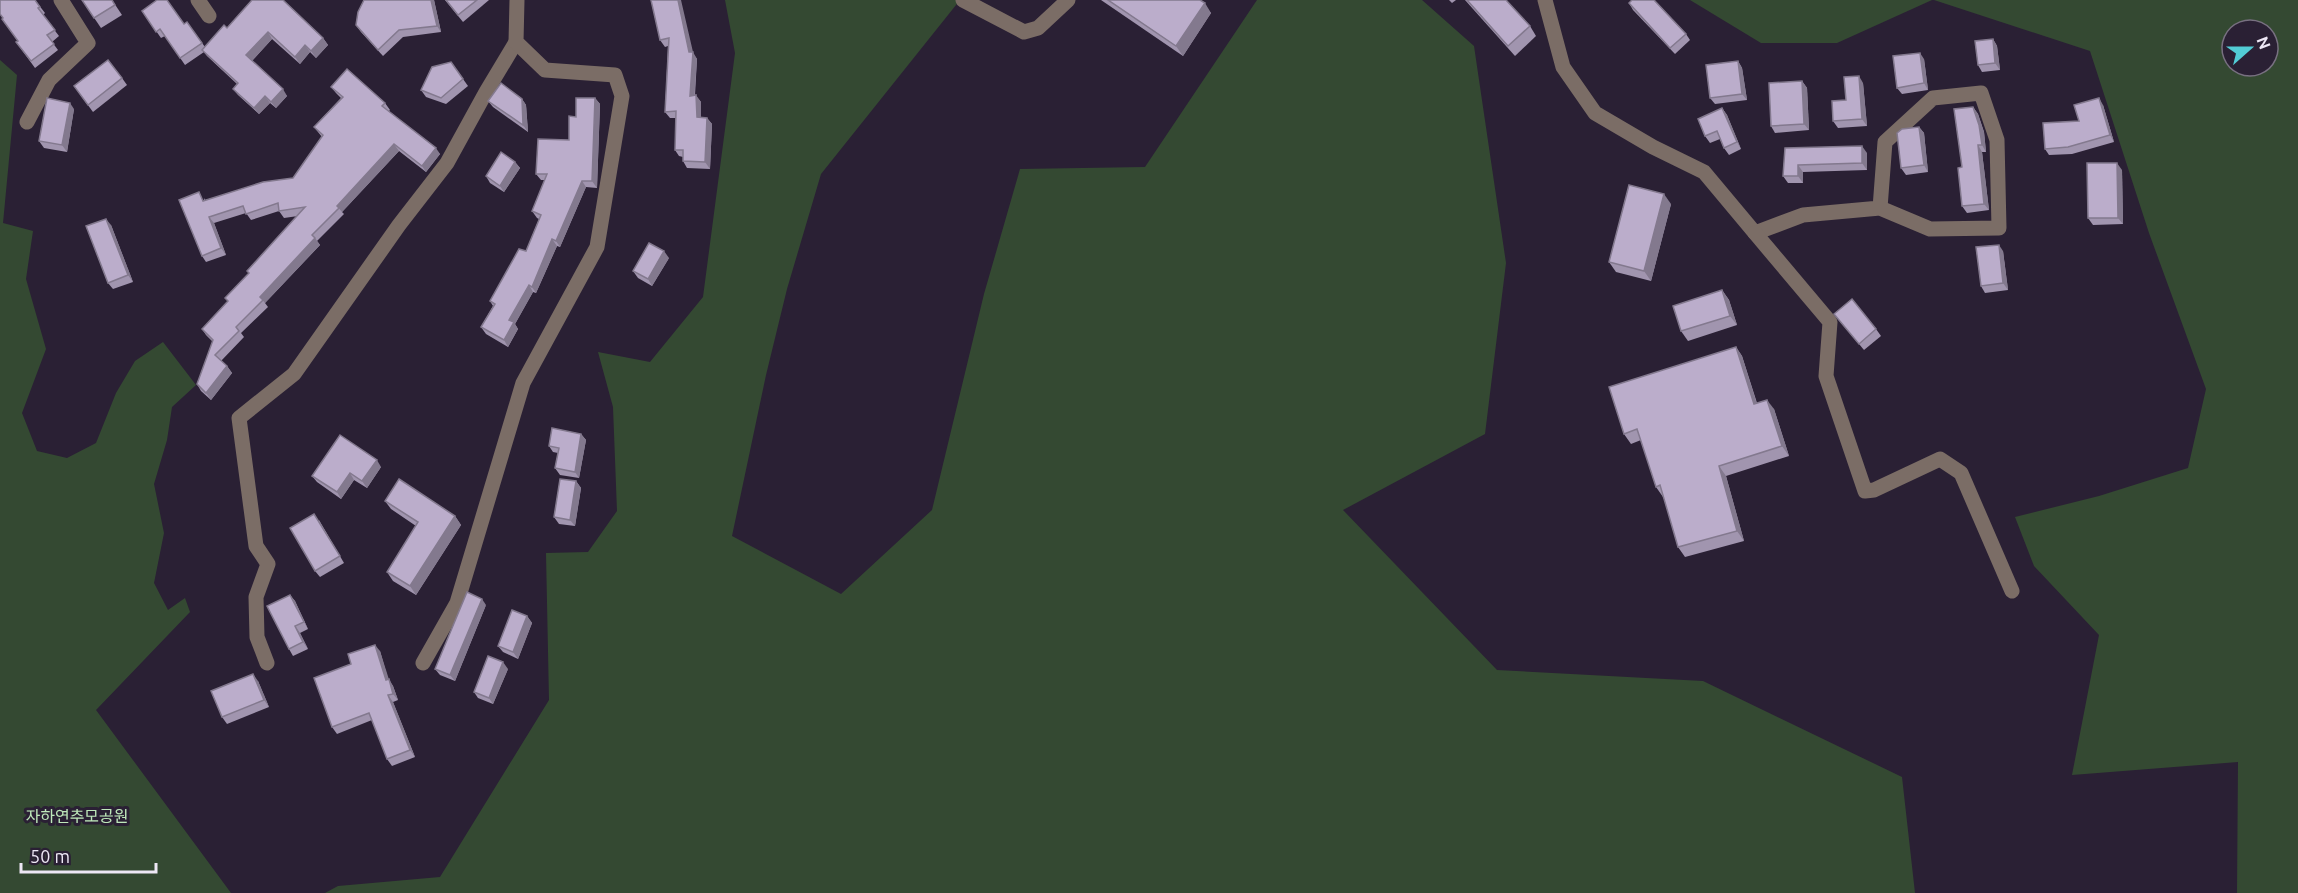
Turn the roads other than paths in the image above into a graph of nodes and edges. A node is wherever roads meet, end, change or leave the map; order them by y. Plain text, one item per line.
1 (61, 0) edge
2 (198, 0) edge
3 (517, 0) edge
4 (963, 0) edge
5 (1068, 0) edge
6 (1545, 0) edge
7 (209, 16) dead end
8 (516, 42) junction
9 (27, 122) dead end
10 (1880, 208) junction
11 (1755, 233) junction
12 (2012, 591) dead end
13 (267, 663) dead end
14 (423, 663) dead end

1 - 9 street
2 - 7 street
3 - 8 street
4 - 5 street
6 - 11 street
8 - 13 street
8 - 14 street
10 - 10 street
10 - 11 street
11 - 12 street

